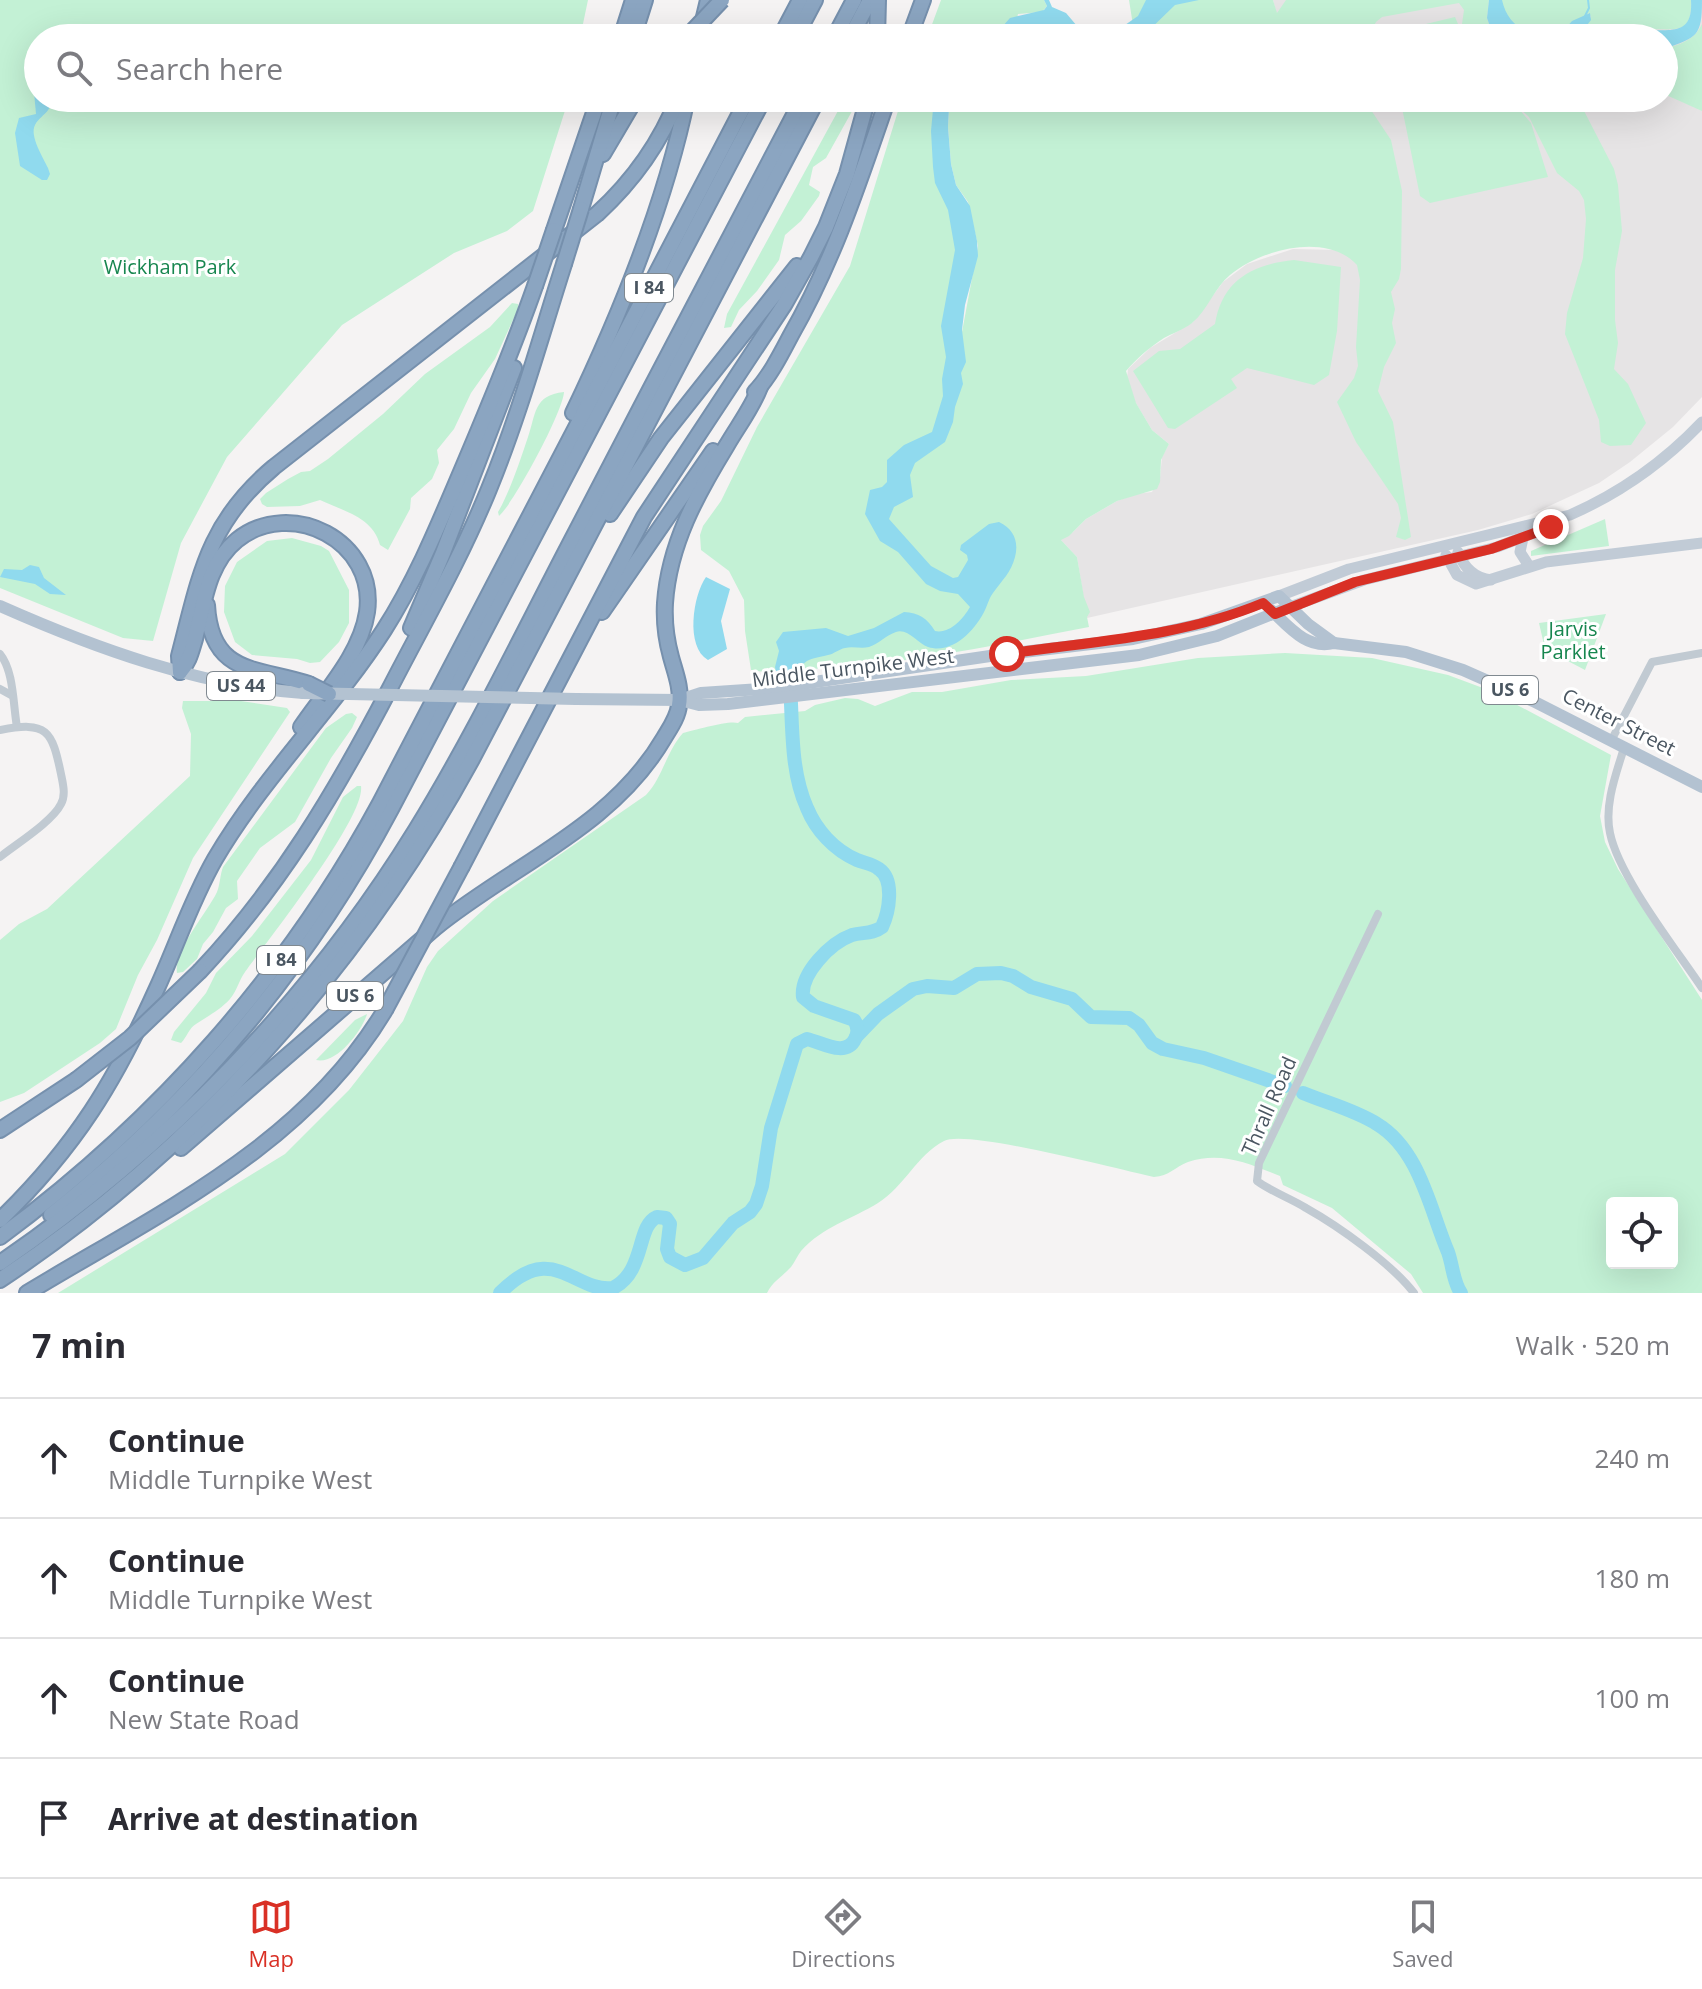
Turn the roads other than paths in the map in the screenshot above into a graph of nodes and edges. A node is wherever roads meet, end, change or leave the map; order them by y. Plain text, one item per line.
1 (633, 0) edge
2 (645, 0) edge
3 (708, 0) edge
4 (722, 0) edge
5 (800, 0) edge
6 (815, 0) edge
7 (854, 0) edge
8 (870, 0) edge
9 (878, 0) edge
10 (923, 0) edge
11 (625, 24) edge
12 (637, 24) edge
13 (699, 24) edge
14 (702, 24) edge
15 (787, 24) edge
16 (802, 24) edge
17 (841, 24) edge
18 (857, 24) edge
19 (877, 24) edge
20 (914, 24) edge
21 (596, 112) edge
22 (610, 112) edge
23 (627, 112) edge
24 (671, 112) edge
25 (683, 112) edge
26 (741, 112) edge
27 (757, 112) edge
28 (796, 112) edge
29 (811, 112) edge
30 (865, 112) edge
31 (883, 112) edge
32 (589, 183) junction
33 (831, 212) junction
34 (541, 282) junction
35 (760, 387) junction
36 (1702, 422) edge
37 (549, 478) junction
38 (1567, 516) junction
39 (588, 538) junction
40 (1523, 538) junction
41 (1702, 543) edge
42 (1456, 544) junction
43 (1443, 547) junction
44 (1454, 558) junction
45 (1529, 566) junction
46 (208, 585) junction
47 (1279, 596) junction
48 (1263, 603) junction
49 (0, 606) edge
50 (1290, 607) junction
51 (1275, 614) junction
52 (1334, 643) junction
53 (1702, 653) edge
54 (0, 654) edge
55 (180, 672) junction
56 (905, 675) junction
57 (561, 676) junction
58 (0, 689) edge
59 (306, 689) junction
60 (329, 694) joint
61 (11, 695) junction
62 (680, 700) junction
63 (377, 713) junction
64 (17, 727) junction
65 (0, 730) edge
66 (1611, 741) junction
67 (1624, 748) junction
68 (1702, 787) edge
69 (239, 823) junction
70 (0, 857) edge
71 (1378, 914) dead end
72 (1702, 988) edge
73 (0, 1130) edge
74 (137, 1175) junction
75 (0, 1220) edge
76 (0, 1237) edge
77 (0, 1253) edge
78 (0, 1263) edge
79 (0, 1280) edge
80 (27, 1293) edge
81 (1414, 1293) edge

1 - 11 highway
2 - 12 highway
3 - 14 highway
4 - 13 highway, bridge
5 - 15 highway
6 - 16 highway
7 - 17 highway
8 - 18 highway
9 - 19 highway
10 - 20 highway
21 - 34 highway
22 - 32 highway
23 - 32 highway
24 - 55 highway
25 - 37 highway
26 - 37 highway, I 84
27 - 77 highway
28 - 78 highway
29 - 39 highway, I 84
30 - 33 highway
31 - 35 highway
32 - 63 highway, bridge
33 - 39 highway
33 - 57 highway
34 - 63 highway
34 - 69 highway
35 - 57 highway
35 - 62 highway
36 - 38 main road
37 - 76 highway, I 84
38 - 40 main road, Middle Turnpike West
38 - 42 main road, Middle Turnpike West
39 - 74 highway, I 84
40 - 44 main road, Middle Turnpike West
40 - 45 main road
41 - 45 main road
42 - 43 main road, Middle Turnpike West
42 - 44 main road
43 - 44 main road
43 - 47 main road, Middle Turnpike West
44 - 45 main road
44 - 50 main road, Middle Turnpike West
46 - 55 highway
46 - 59 highway
46 - 69 highway
47 - 48 main road, Middle Turnpike West
47 - 50 main road, Center Street / US 6
48 - 51 main road, Center Street
48 - 56 main road, Middle Turnpike West
49 - 55 main road, US 44
50 - 51 main road, Middle Turnpike West
50 - 52 main road, Center Street / US 6
51 - 52 main road, Center Street / US 6
51 - 56 main road, Middle Turnpike West
52 - 66 main road, Center Street / US 6
53 - 66 street
54 - 61 street
55 - 59 main road, US 44
56 - 62 main road, Middle Turnpike West
57 - 80 highway, bridge
58 - 61 street
59 - 60 highway, bridge
60 - 62 main road, Middle Turnpike West, bridge
61 - 64 street
62 - 74 highway, US 6
63 - 73 highway, bridge
64 - 65 street
64 - 70 street
66 - 67 main road, Center Street / US 6
67 - 68 main road, Center Street / US 6
67 - 72 street
69 - 75 highway
71 - 81 street, Thrall Road
74 - 79 highway, I 84

